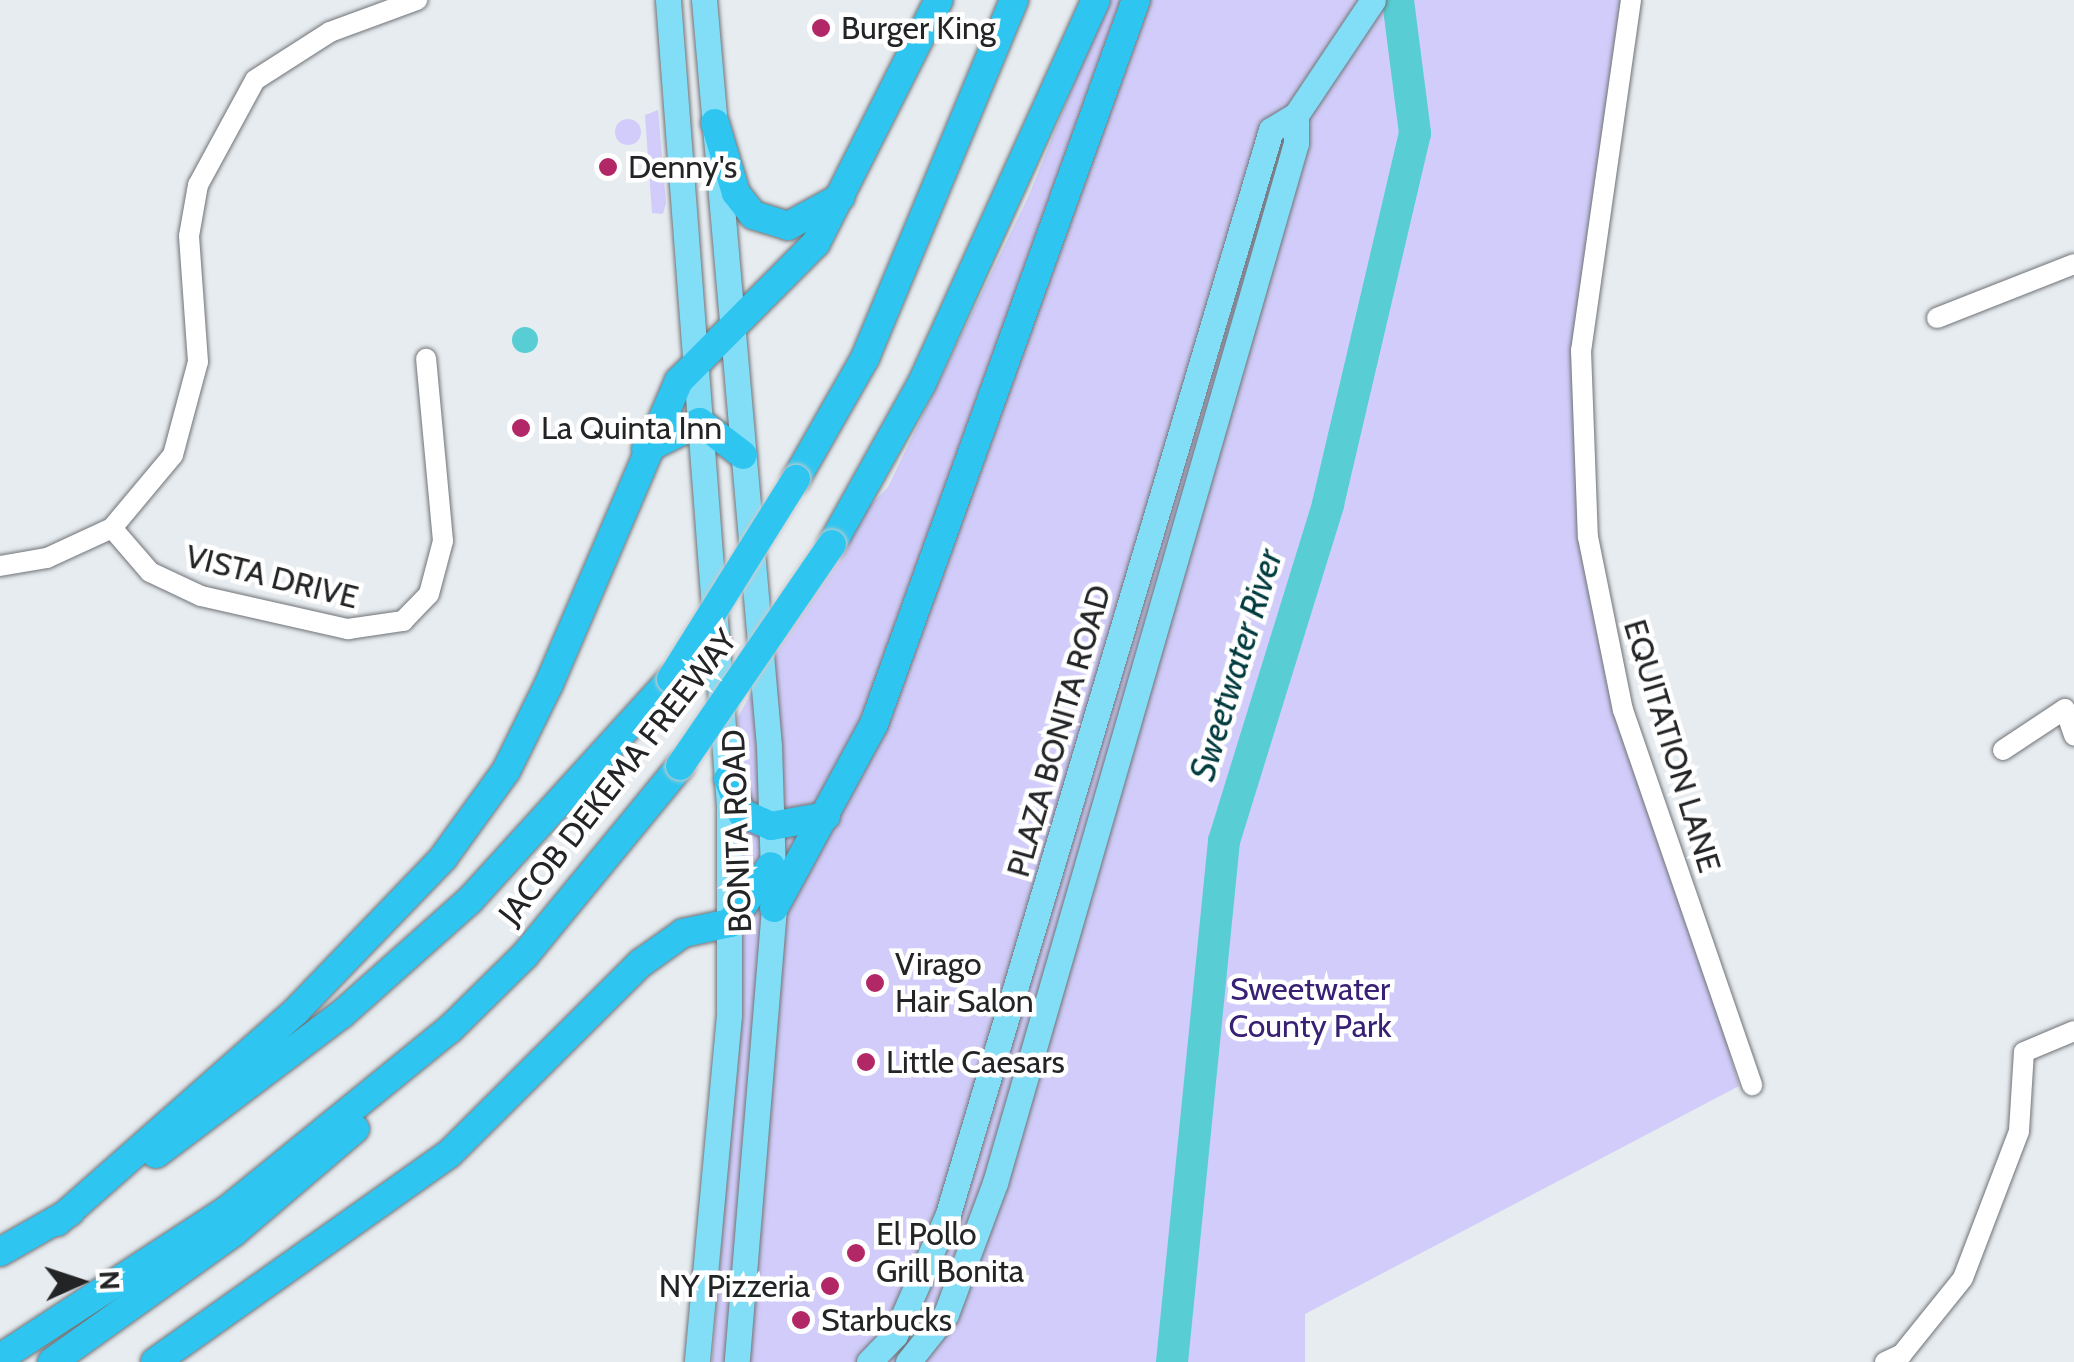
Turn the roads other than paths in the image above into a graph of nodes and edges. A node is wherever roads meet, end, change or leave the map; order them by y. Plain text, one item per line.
1 (417, 0) edge
2 (668, 0) edge
3 (704, 0) edge
4 (940, 0) edge
5 (1014, 0) edge
6 (1096, 0) edge
7 (1136, 0) edge
8 (1374, 0) edge
9 (1630, 0) edge
10 (1296, 115) junction
11 (716, 123) junction
12 (846, 193) junction
13 (2074, 264) edge
14 (1937, 318) dead end
15 (733, 320) junction
16 (426, 359) dead end
17 (694, 362) junction
18 (700, 422) junction
19 (644, 450) junction
20 (743, 455) junction
21 (112, 528) junction
22 (0, 566) edge
23 (2074, 734) edge
24 (2003, 750) dead end
25 (728, 779) junction
26 (826, 816) junction
27 (771, 826) junction
28 (772, 866) junction
29 (774, 908) junction
30 (730, 923) junction
31 (450, 1029) junction
32 (2074, 1031) edge
33 (1752, 1085) dead end
34 (57, 1222) junction
35 (0, 1252) edge
36 (0, 1358) edge
37 (52, 1362) edge
38 (155, 1362) edge
39 (698, 1362) edge
40 (737, 1362) edge
41 (868, 1362) edge
42 (908, 1362) edge
43 (1884, 1362) edge

1 - 21 street
2 - 17 main road, BONITA ROAD
3 - 11 main road, BONITA ROAD
4 - 12 highway
5 - 34 highway, JACOB DEKEMA FREEWAY, bridge
6 - 31 highway, JACOB DEKEMA FREEWAY, bridge
7 - 26 highway
8 - 10 main road, PLAZA BONITA ROAD
9 - 33 street, EQUITATION LANE
10 - 41 main road, PLAZA BONITA ROAD
10 - 42 main road, PLAZA BONITA ROAD
11 - 12 highway
11 - 15 main road, BONITA ROAD
12 - 15 highway
13 - 14 street
15 - 17 highway
15 - 20 main road, BONITA ROAD
16 - 21 street, VISTA DRIVE
17 - 18 main road, BONITA ROAD
17 - 19 highway
18 - 19 highway
18 - 20 highway
18 - 25 main road, BONITA ROAD
19 - 34 highway
20 - 27 main road, BONITA ROAD
21 - 22 street
23 - 24 street
25 - 27 highway
25 - 30 main road, BONITA ROAD
26 - 27 highway
26 - 29 highway
27 - 28 main road, BONITA ROAD
28 - 29 main road, BONITA ROAD
28 - 30 highway
29 - 40 main road, BONITA ROAD
30 - 38 highway
30 - 39 main road, BONITA ROAD
31 - 36 highway, JACOB DEKEMA FREEWAY
31 - 37 highway
32 - 43 street
34 - 35 highway, JACOB DEKEMA FREEWAY

